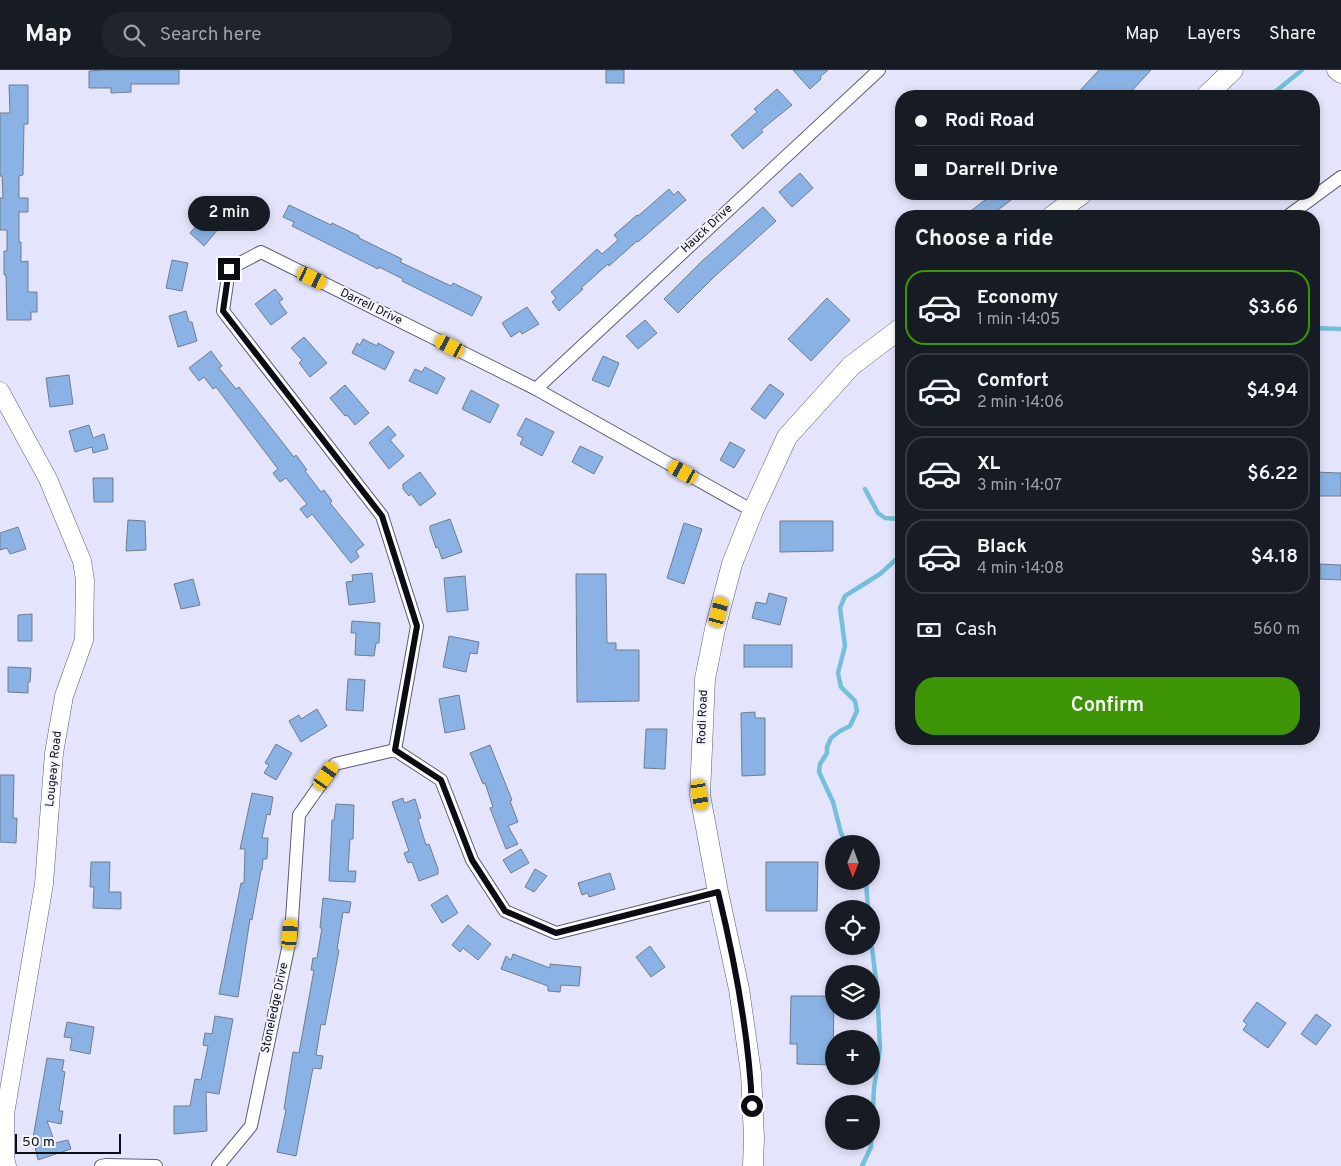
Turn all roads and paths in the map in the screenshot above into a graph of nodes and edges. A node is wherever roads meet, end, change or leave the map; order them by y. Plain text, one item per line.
1 (879, 70) edge
2 (1233, 70) edge
3 (1336, 70) edge
4 (1341, 74) edge
5 (1212, 90) edge
6 (1341, 177) edge
7 (1320, 192) edge
8 (1074, 200) edge
9 (1310, 200) edge
10 (1060, 210) edge
11 (1296, 210) edge
12 (895, 332) edge
13 (536, 389) junction
14 (0, 391) edge
15 (753, 511) junction
16 (395, 750) junction
17 (718, 892) junction
18 (7, 1166) edge
19 (101, 1166) edge
20 (156, 1166) edge
21 (218, 1166) edge
22 (753, 1166) edge

1 - 13 street, Hauck Drive
2 - 5 main road
3 - 4 street
6 - 7 street
8 - 10 main road
9 - 11 street
12 - 15 main road, Rodi Road
13 - 15 street, Darrell Drive
13 - 16 street, Darrell Drive
14 - 18 street, Lougeay Road
15 - 17 main road, Rodi Road
16 - 17 street
16 - 21 street, Stoneledge Drive
17 - 22 main road, Rodi Road
19 - 20 street

